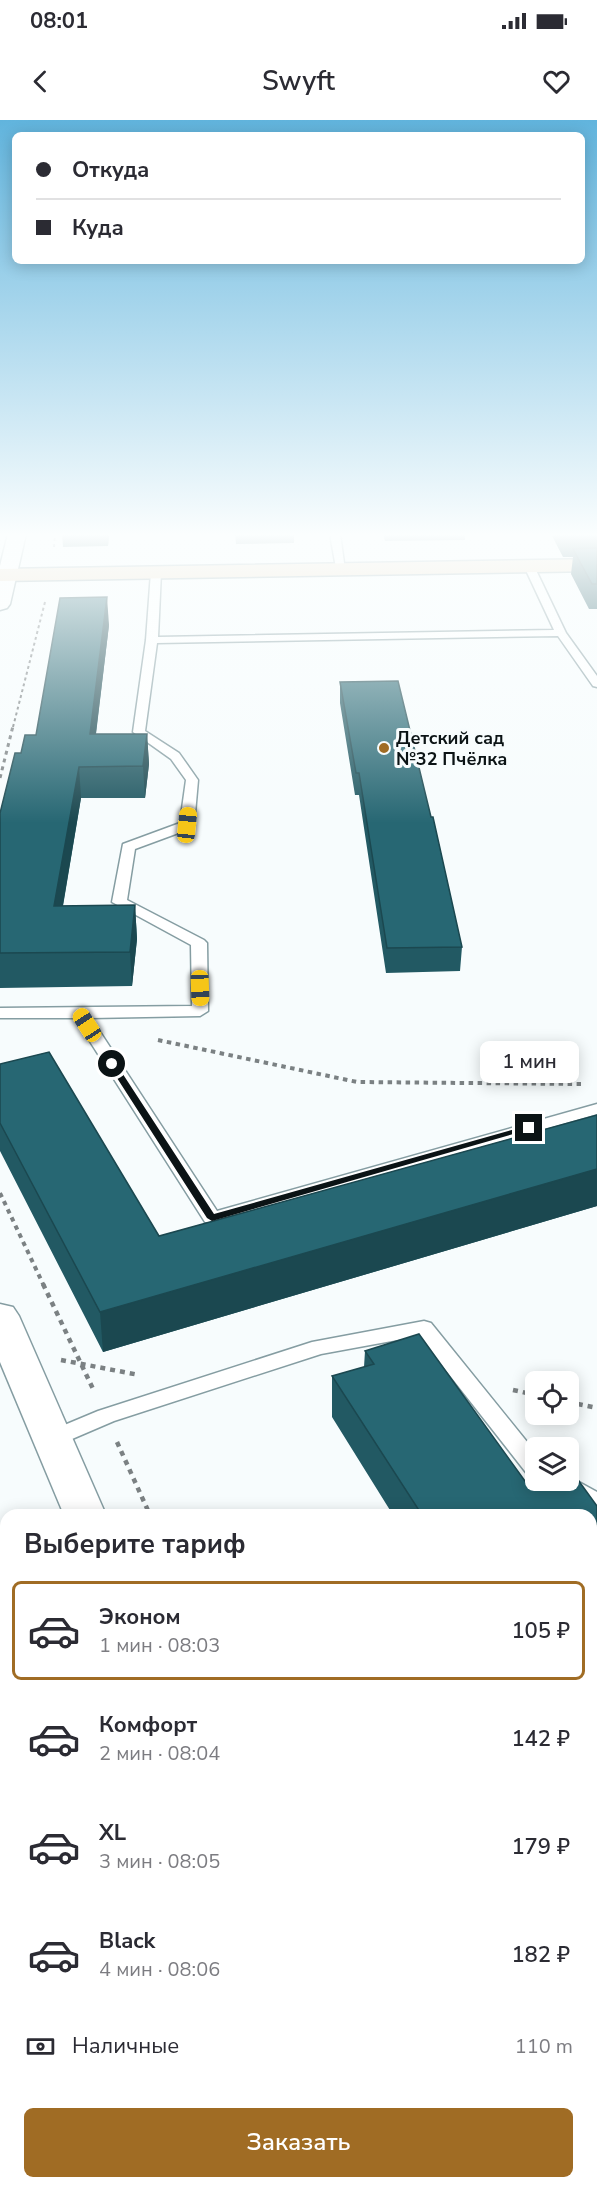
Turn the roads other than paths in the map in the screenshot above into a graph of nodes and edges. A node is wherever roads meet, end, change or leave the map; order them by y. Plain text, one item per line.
1 (152, 631) edge
2 (561, 633) joint
3 (152, 640) junction
4 (597, 684) edge
5 (0, 1013) edge
6 (80, 1013) junction
7 (597, 1109) edge
8 (7, 1333) edge
9 (51, 1440) junction
10 (525, 1455) edge
11 (576, 1491) edge
12 (597, 1502) edge
13 (82, 1509) edge

1 - 3 lane
2 - 3 lane
2 - 4 lane
3 - 6 lane
5 - 6 lane
6 - 7 lane
8 - 9 street
9 - 10 lane
9 - 13 street
11 - 12 lane

